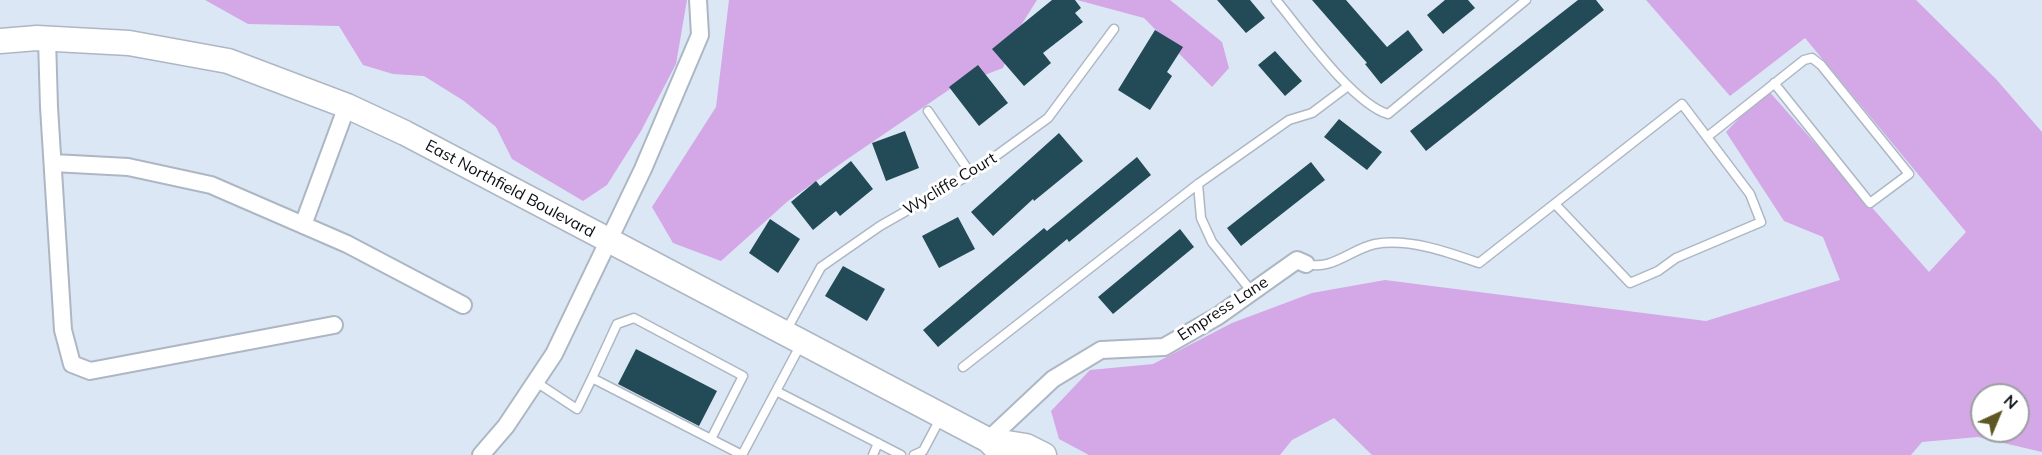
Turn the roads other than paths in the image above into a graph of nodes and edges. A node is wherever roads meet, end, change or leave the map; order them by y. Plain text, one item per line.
1 (698, 0) edge
2 (1276, 0) edge
3 (1526, 0) edge
4 (1114, 28) dead end
5 (47, 39) junction
6 (0, 41) edge
7 (1774, 83) junction
8 (1348, 86) junction
9 (347, 106) junction
10 (928, 111) dead end
11 (1707, 136) junction
12 (52, 164) junction
13 (971, 174) junction
14 (1198, 184) junction
15 (1555, 204) junction
16 (303, 225) junction
17 (609, 241) junction
18 (1306, 264) joint
19 (1252, 292) junction
20 (463, 305) dead end
21 (334, 325) dead end
22 (793, 339) junction
23 (963, 367) dead end
24 (592, 378) junction
25 (536, 382) junction
26 (776, 391) junction
27 (941, 416) junction
28 (711, 439) junction
29 (878, 443) junction
30 (995, 448) edge
31 (481, 455) edge
32 (742, 455) edge
33 (873, 455) edge
34 (901, 455) edge
35 (914, 455) edge
36 (1044, 455) edge

1 - 17 street
2 - 8 lane
3 - 8 lane
4 - 13 lane, Wycliffe Court
5 - 6 main road, East Northfield Boulevard
5 - 9 main road, East Northfield Boulevard
5 - 12 street
7 - 7 lane
7 - 11 lane
8 - 14 lane
9 - 16 street
9 - 17 main road, East Northfield Boulevard
10 - 13 lane
11 - 15 lane
11 - 15 lane
12 - 16 street
12 - 21 street
13 - 22 lane, Wycliffe Court
14 - 19 lane
14 - 23 lane
15 - 18 lane
16 - 20 street
17 - 22 main road, East Northfield Boulevard
17 - 25 street
18 - 19 street, Empress Lane
19 - 30 street, Empress Lane
22 - 26 lane, Wycliffe Court
22 - 27 main road, East Northfield Boulevard
24 - 25 lane
24 - 28 lane
24 - 28 lane
25 - 31 street
26 - 29 lane
26 - 32 lane, Wycliffe Court
27 - 30 main road, East Northfield Boulevard
27 - 35 lane
28 - 32 lane
29 - 33 lane
29 - 34 lane
30 - 36 main road, East Northfield Boulevard

